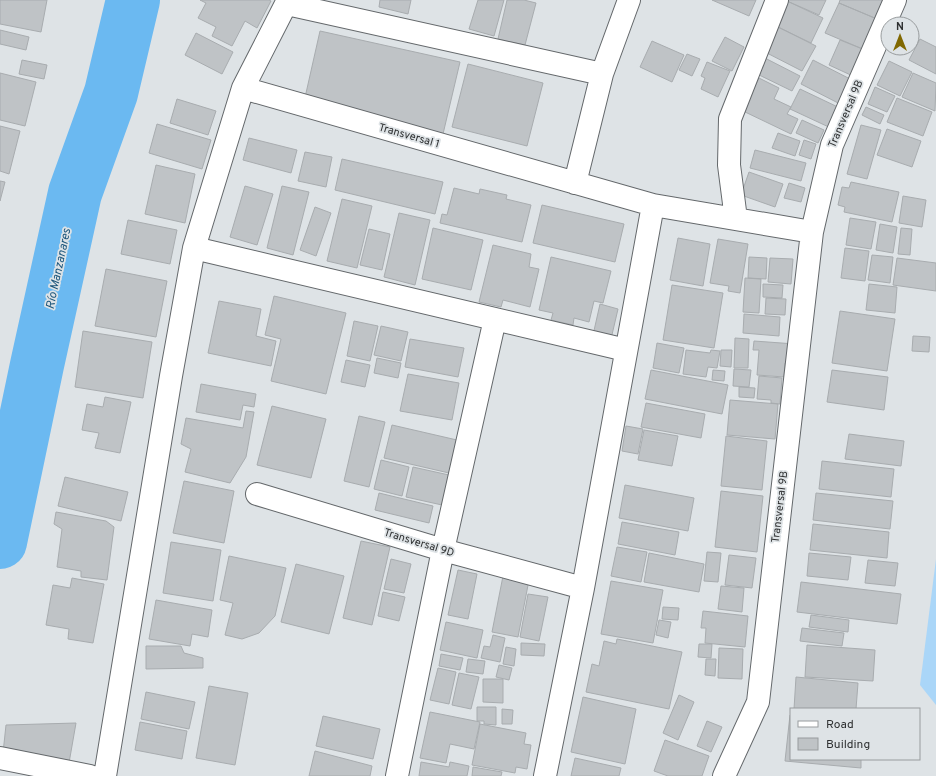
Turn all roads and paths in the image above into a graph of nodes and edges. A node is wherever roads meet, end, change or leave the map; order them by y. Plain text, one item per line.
1 (629, 0) edge
2 (777, 0) edge
3 (895, 0) edge
4 (288, 2) edge
5 (602, 74) junction
6 (243, 88) junction
7 (575, 183) junction
8 (653, 205) junction
9 (736, 219) junction
10 (812, 232) junction
11 (194, 248) junction
12 (495, 319) junction
13 (626, 350) junction
14 (257, 494) dead end
15 (443, 550) junction
16 (583, 588) junction
17 (0, 758) edge
18 (90, 776) edge
19 (105, 776) edge
20 (397, 776) edge
21 (545, 776) edge
22 (724, 776) edge

1 - 5 street
2 - 9 street
3 - 10 street, Transversal 9B
4 - 5 street
4 - 6 street
5 - 7 street
6 - 7 street, Transversal 1
6 - 11 street
7 - 8 street, Transversal 1
8 - 9 street
8 - 13 street
9 - 10 street
10 - 22 street, Transversal 9B
11 - 12 street
11 - 19 street
12 - 13 street
12 - 15 street
13 - 16 street
14 - 15 street, Transversal 9D
15 - 16 street, Transversal 9D
15 - 20 street
16 - 21 street
17 - 18 street

